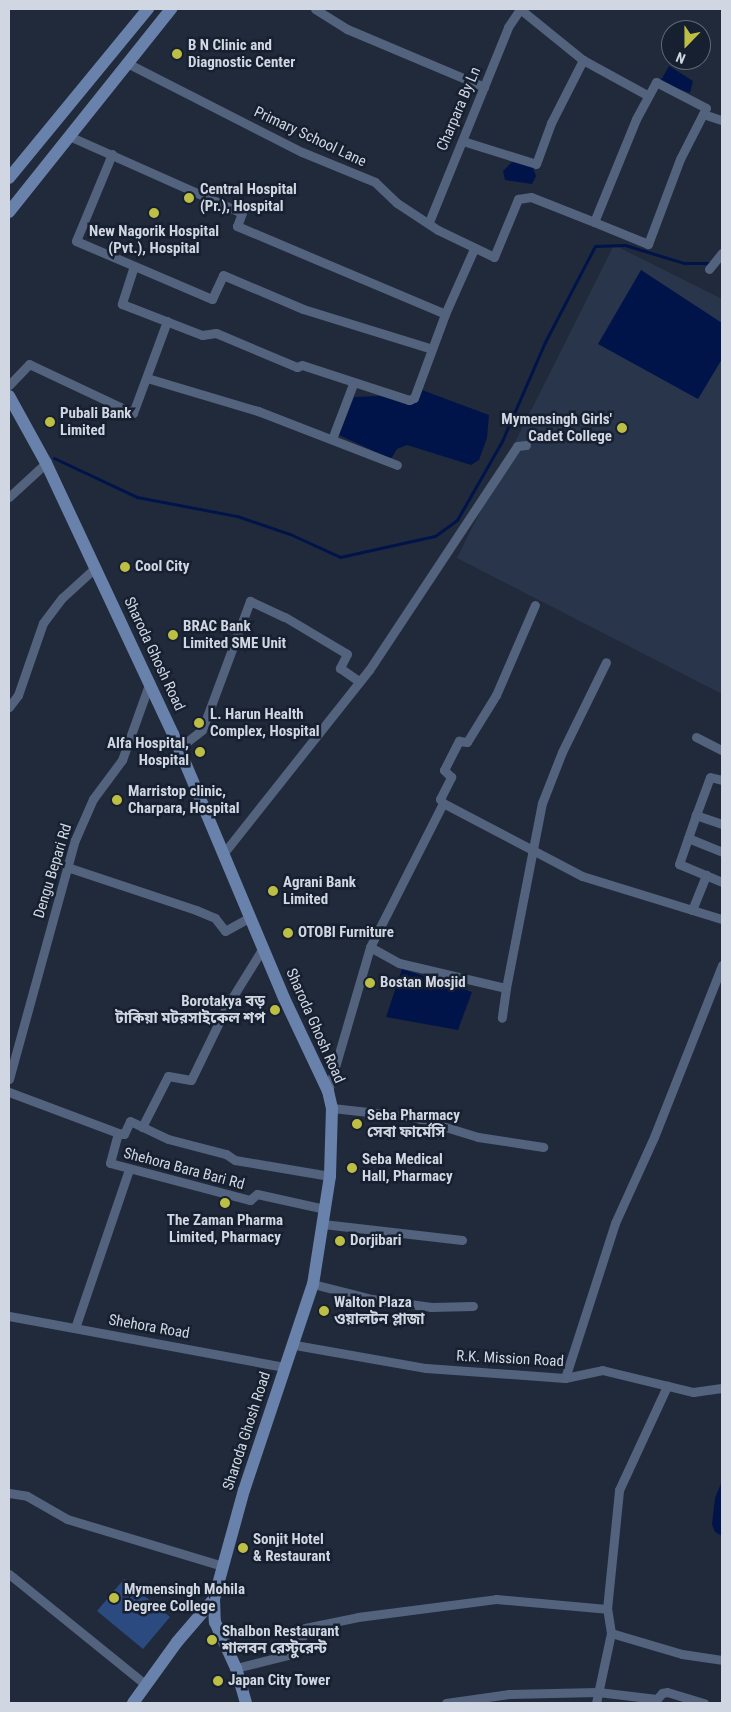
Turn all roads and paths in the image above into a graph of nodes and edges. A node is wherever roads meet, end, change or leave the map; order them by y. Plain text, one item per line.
1 (148, 9) edge
2 (171, 9) edge
3 (315, 9) edge
4 (520, 9) edge
5 (584, 60) junction
6 (127, 63) junction
7 (484, 87) junction
8 (647, 95) junction
9 (703, 114) junction
10 (722, 120) edge
11 (68, 136) junction
12 (466, 142) dead end
13 (112, 154) junction
14 (9, 178) edge
15 (9, 212) edge
16 (428, 222) junction
17 (594, 222) junction
18 (474, 250) junction
19 (722, 253) edge
20 (134, 266) junction
21 (709, 269) dead end
22 (445, 314) junction
23 (168, 321) junction
24 (432, 349) junction
25 (147, 378) junction
26 (353, 384) junction
27 (9, 385) edge
28 (9, 396) edge
29 (332, 439) junction
30 (526, 445) dead end
31 (46, 463) junction
32 (398, 465) dead end
33 (9, 497) edge
34 (96, 567) junction
35 (535, 605) dead end
36 (606, 662) dead end
37 (150, 682) junction
38 (360, 682) junction
39 (9, 706) edge
40 (696, 737) dead end
41 (179, 748) junction
42 (722, 750) edge
43 (722, 780) edge
44 (443, 803) junction
45 (696, 815) junction
46 (722, 824) edge
47 (688, 838) junction
48 (531, 850) junction
49 (722, 852) edge
50 (223, 854) junction
51 (67, 867) junction
52 (706, 875) junction
53 (722, 882) edge
54 (692, 910) junction
55 (250, 917) junction
56 (722, 919) edge
57 (263, 948) junction
58 (370, 948) junction
59 (722, 965) edge
60 (506, 988) junction
61 (502, 1018) dead end
62 (9, 1041) edge
63 (18, 1044) junction
64 (9, 1078) edge
65 (328, 1091) junction
66 (9, 1092) edge
67 (332, 1108) junction
68 (142, 1127) junction
69 (118, 1133) junction
70 (543, 1147) dead end
71 (129, 1169) junction
72 (330, 1176) junction
73 (325, 1209) junction
74 (323, 1224) junction
75 (462, 1240) dead end
76 (312, 1284) junction
77 (473, 1306) dead end
78 (9, 1316) edge
79 (75, 1328) junction
80 (295, 1346) junction
81 (284, 1367) junction
82 (565, 1378) junction
83 (667, 1386) junction
84 (722, 1388) edge
85 (9, 1493) edge
86 (223, 1566) junction
87 (9, 1574) edge
88 (214, 1599) junction
89 (607, 1609) junction
90 (611, 1633) junction
91 (722, 1660) edge
92 (236, 1668) junction
93 (146, 1685) junction
94 (598, 1692) junction
95 (133, 1703) edge
96 (246, 1703) edge
97 (446, 1703) edge
98 (596, 1703) edge
99 (704, 1703) edge

1 - 14 main road
2 - 6 main road
3 - 7 street
4 - 5 street
4 - 7 street, Charpara By Ln
5 - 8 street
5 - 12 street
6 - 11 main road
6 - 16 street, Primary School Lane
7 - 16 street, Charpara By Ln
8 - 9 street
8 - 17 street
9 - 10 street
9 - 17 street
11 - 13 street
11 - 15 main road
13 - 20 street
13 - 22 street
16 - 18 street, Primary School Lane
17 - 18 street
18 - 22 street
19 - 21 street
20 - 23 street
20 - 24 street
22 - 24 street
23 - 25 street
23 - 26 street
24 - 26 street
25 - 27 street
25 - 29 street
26 - 29 street
28 - 31 main road, Sharoda Ghosh Road
29 - 32 street
30 - 38 street
31 - 33 street
31 - 34 main road, Sharoda Ghosh Road
34 - 37 main road, Sharoda Ghosh Road
34 - 39 street
35 - 44 street
36 - 48 street
37 - 41 main road, Sharoda Ghosh Road
37 - 51 street, Dengu Bepari Rd
38 - 41 street
38 - 50 street
40 - 42 street
41 - 50 main road, Sharoda Ghosh Road
43 - 45 street
44 - 48 street
44 - 58 street
45 - 46 street
45 - 47 street
47 - 49 street
47 - 52 street
48 - 54 street
48 - 60 street
50 - 55 main road, Sharoda Ghosh Road
51 - 55 street
51 - 63 street, Dengu Bepari Rd
52 - 53 street
52 - 54 street
54 - 56 street
55 - 57 main road, Sharoda Ghosh Road
57 - 65 main road, Sharoda Ghosh Road
57 - 68 street
58 - 60 street
58 - 65 street
59 - 82 street
60 - 61 street
62 - 63 street
63 - 64 street, Dengu Bepari Rd
65 - 67 main road, Sharoda Ghosh Road
66 - 69 street, Shehora Bara Bari Rd
67 - 70 street
67 - 72 main road, Sharoda Ghosh Road
68 - 69 street
68 - 72 street
69 - 71 street, Shehora Bara Bari Rd
71 - 73 street, Shehora Bara Bari Rd
71 - 79 street
72 - 73 main road, Sharoda Ghosh Road
73 - 74 main road, Sharoda Ghosh Road
74 - 75 street
74 - 76 main road, Sharoda Ghosh Road
76 - 77 street
76 - 80 main road, Sharoda Ghosh Road
78 - 79 street, Shehora Road
79 - 81 street, Shehora Road
80 - 81 main road, Sharoda Ghosh Road
80 - 82 street, R.K. Mission Road
81 - 86 main road, Sharoda Ghosh Road
82 - 83 street, R.K. Mission Road
83 - 84 street, R.K. Mission Road
83 - 89 street
85 - 86 street
86 - 88 main road, Sharoda Ghosh Road
87 - 93 street
88 - 92 main road, Sharoda Ghosh Road
88 - 93 main road
89 - 90 street
89 - 92 street
90 - 91 street
90 - 94 street
92 - 96 main road, Sharoda Ghosh Road
93 - 95 main road
94 - 97 street
94 - 98 street
94 - 99 street

